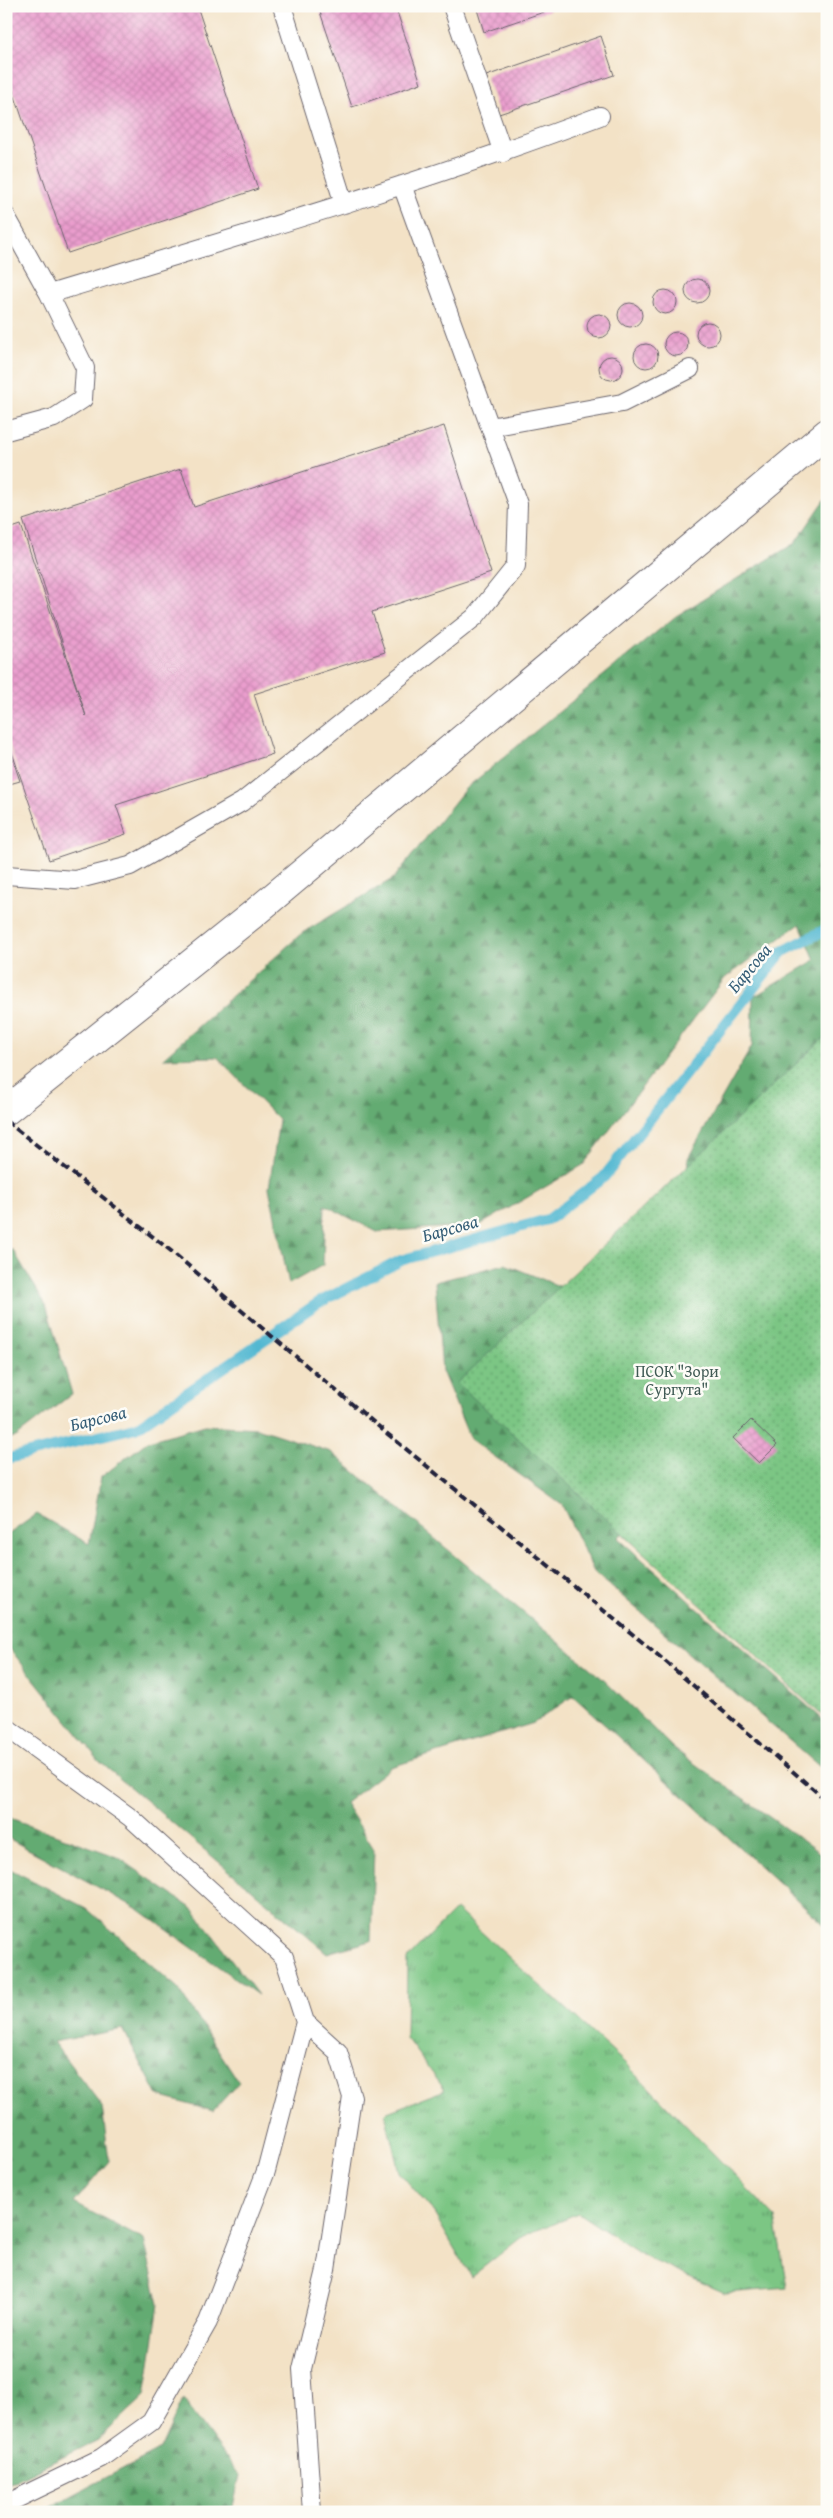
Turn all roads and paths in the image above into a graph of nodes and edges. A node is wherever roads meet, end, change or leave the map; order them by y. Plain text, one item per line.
1 (282, 6) edge
2 (452, 6) edge
3 (600, 116) dead end
4 (503, 153) junction
5 (402, 186) junction
6 (344, 204) junction
7 (6, 216) edge
8 (49, 294) junction
9 (690, 369) dead end
10 (490, 427) junction
11 (6, 431) edge
12 (827, 433) edge
13 (6, 875) edge
14 (6, 1111) edge
15 (6, 1727) edge
16 (304, 2022) junction
17 (6, 2504) edge
18 (312, 2512) edge

1 - 6 lane
2 - 4 lane
3 - 4 lane
4 - 5 lane
5 - 6 lane
5 - 10 lane
6 - 8 lane
7 - 8 lane
8 - 11 lane
9 - 10 lane
10 - 13 lane
12 - 14 street
15 - 16 lane
16 - 17 lane
16 - 18 lane

